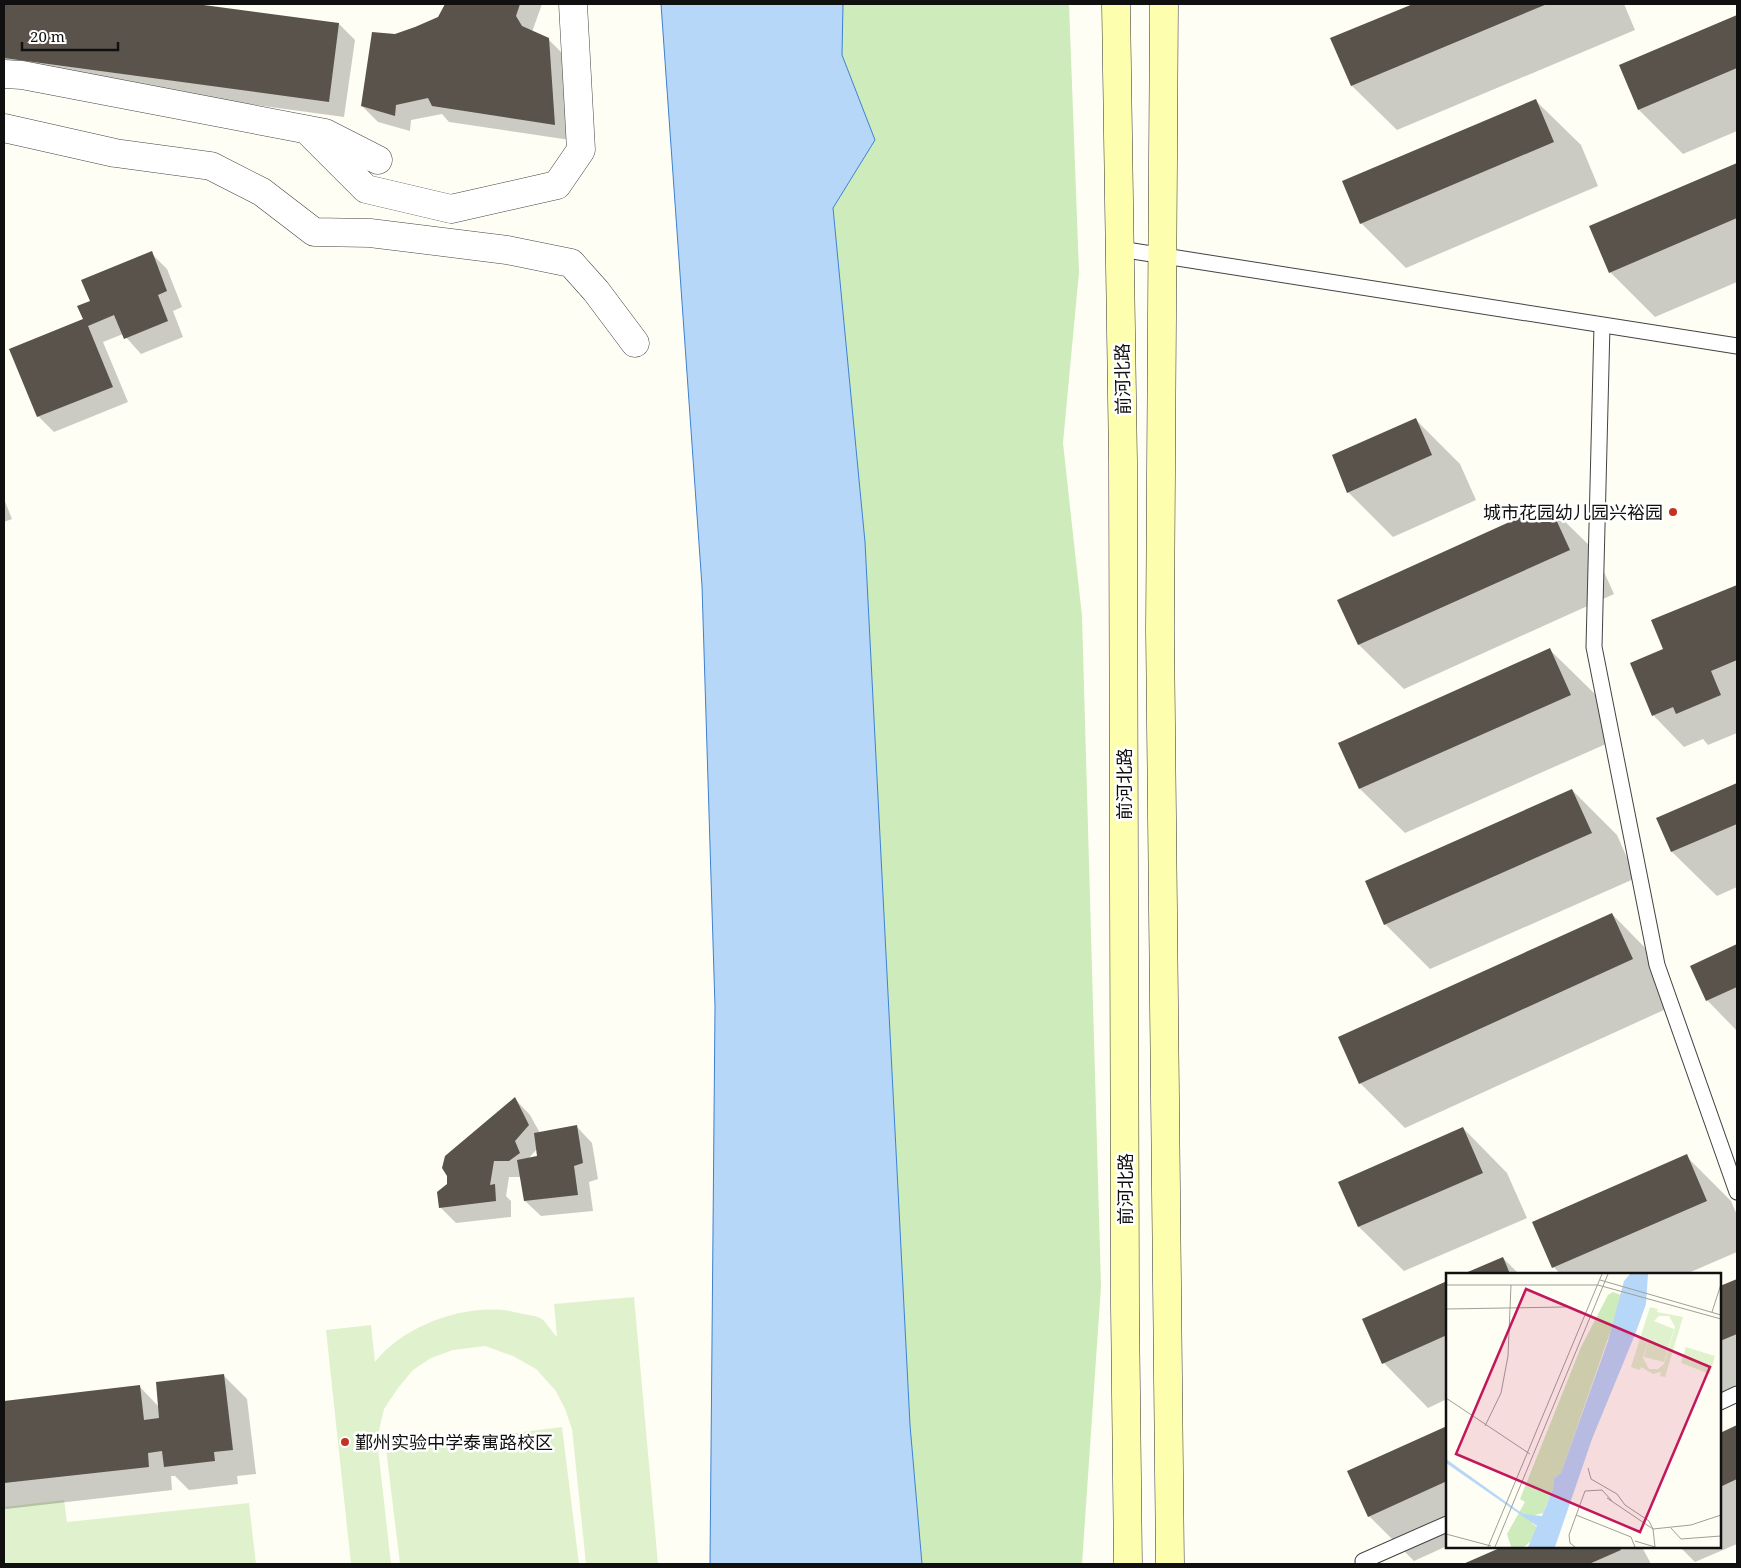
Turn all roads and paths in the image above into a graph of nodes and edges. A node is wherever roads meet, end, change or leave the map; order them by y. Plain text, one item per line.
1 (573, 4) edge
2 (1116, 4) edge
3 (1164, 4) edge
4 (4, 74) edge
5 (4, 128) edge
6 (307, 130) junction
7 (378, 160) dead end
8 (1120, 249) junction
9 (1163, 256) junction
10 (1602, 325) junction
11 (635, 343) dead end
12 (1737, 346) edge
13 (1737, 1192) edge
14 (1737, 1394) edge
15 (1721, 1402) edge
16 (1446, 1524) edge
17 (1363, 1561) dead end
18 (1128, 1564) edge
19 (1170, 1564) edge

1 - 6 street
2 - 8 main road, 前河北路
3 - 9 main road
4 - 6 street
5 - 11 street
6 - 7 street
8 - 9 lane
8 - 18 main road, 前河北路
9 - 10 lane
9 - 19 main road
10 - 12 lane
10 - 13 lane
14 - 15 lane
16 - 17 lane

